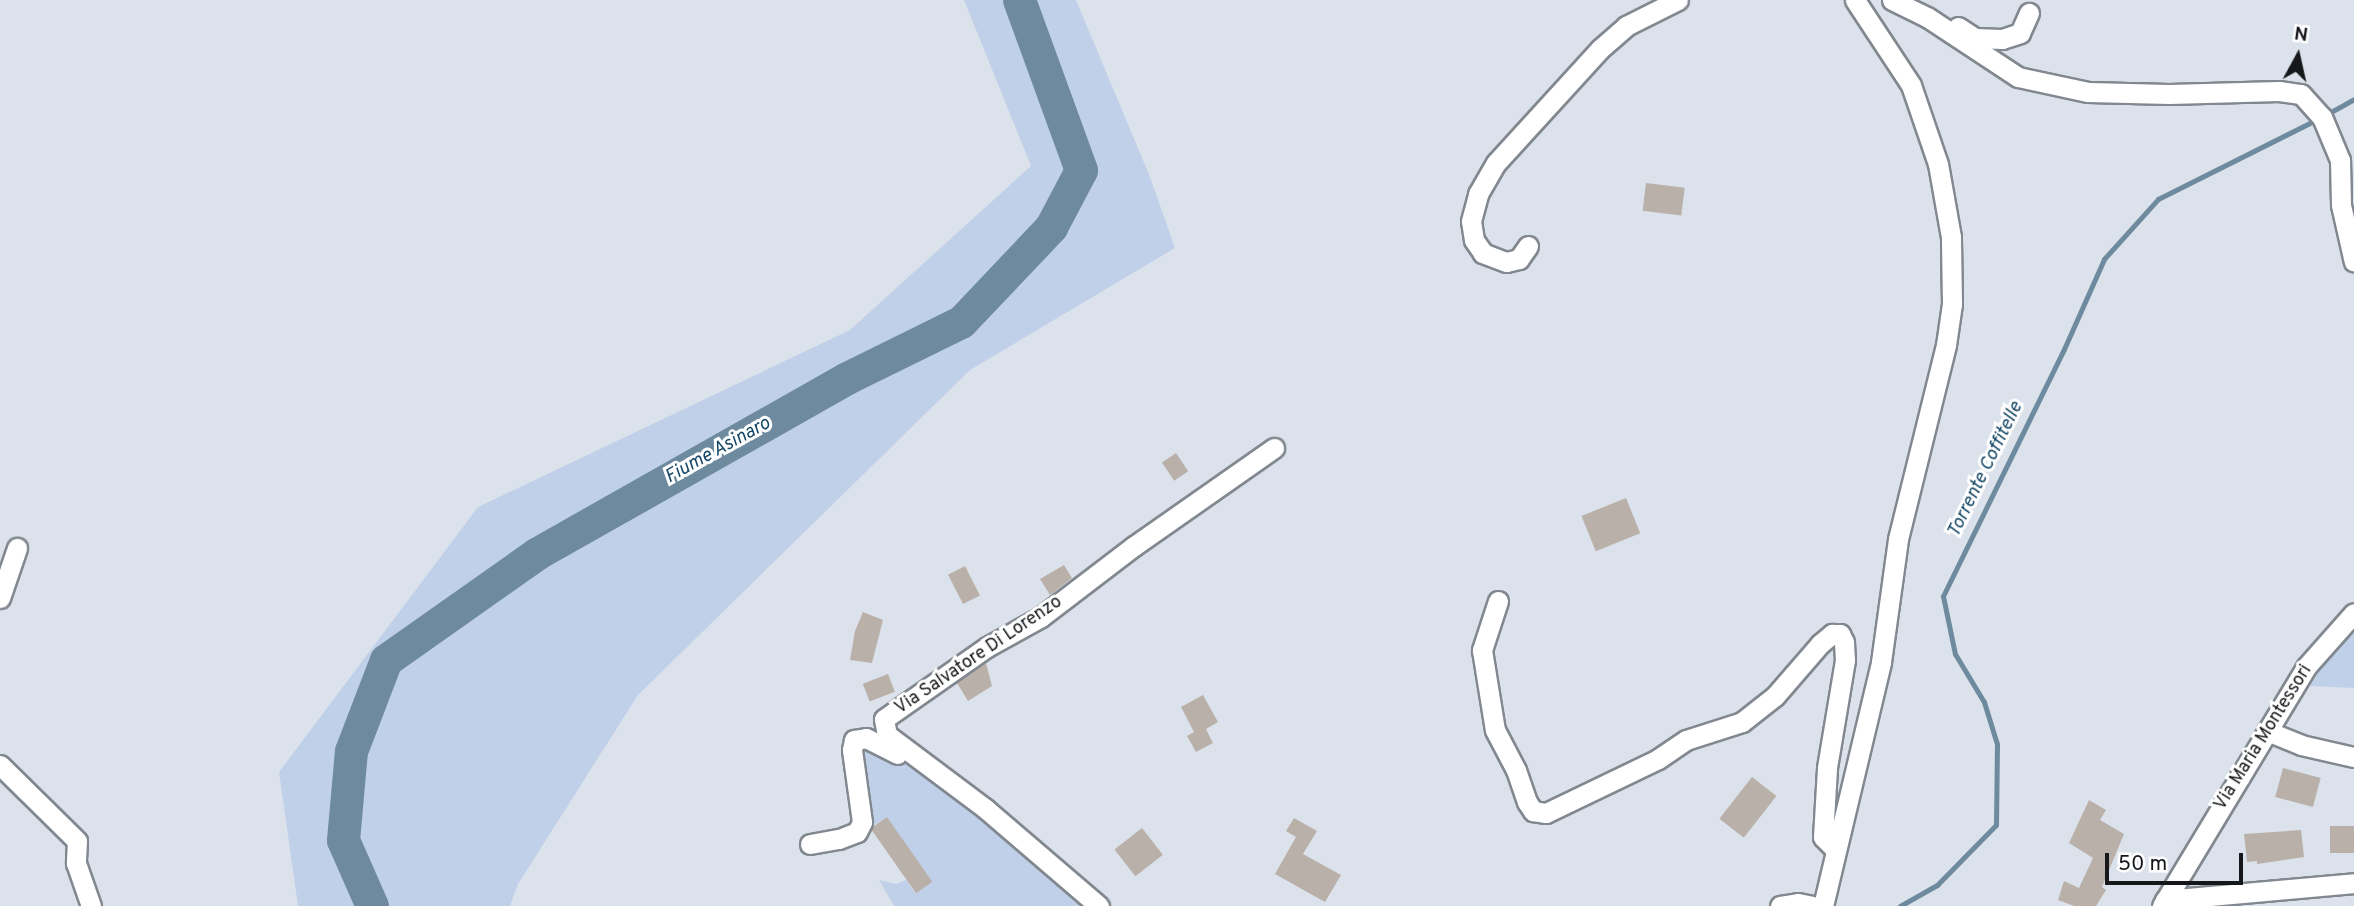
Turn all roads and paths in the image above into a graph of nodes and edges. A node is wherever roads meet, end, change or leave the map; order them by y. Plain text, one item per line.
1 (1678, 0) edge
2 (1857, 0) edge
3 (1892, 0) edge
4 (1916, 0) edge
5 (2029, 13) dead end
6 (1528, 246) dead end
7 (2354, 262) edge
8 (1274, 448) dead end
9 (17, 548) dead end
10 (0, 598) edge
11 (1498, 601) dead end
12 (2354, 613) edge
13 (2267, 731) junction
14 (2354, 757) edge
15 (0, 765) edge
16 (939, 775) junction
17 (810, 844) dead end
18 (1836, 850) junction
19 (2354, 883) edge
20 (2205, 901) edge
21 (2163, 903) edge
22 (91, 906) edge
23 (1099, 906) edge
24 (1780, 906) edge
25 (1812, 906) edge
26 (1823, 906) edge

1 - 6 street
2 - 18 street
3 - 7 street
4 - 5 street
8 - 16 street, Via Salvatore Di Lorenzo
9 - 10 street
11 - 18 street
12 - 13 street, Via Maria Montessori
13 - 14 street
13 - 21 street, Via Maria Montessori
15 - 22 street
16 - 17 street
16 - 23 street, Via Salvatore Di Lorenzo
18 - 26 street
19 - 20 street
20 - 21 street
24 - 25 street

